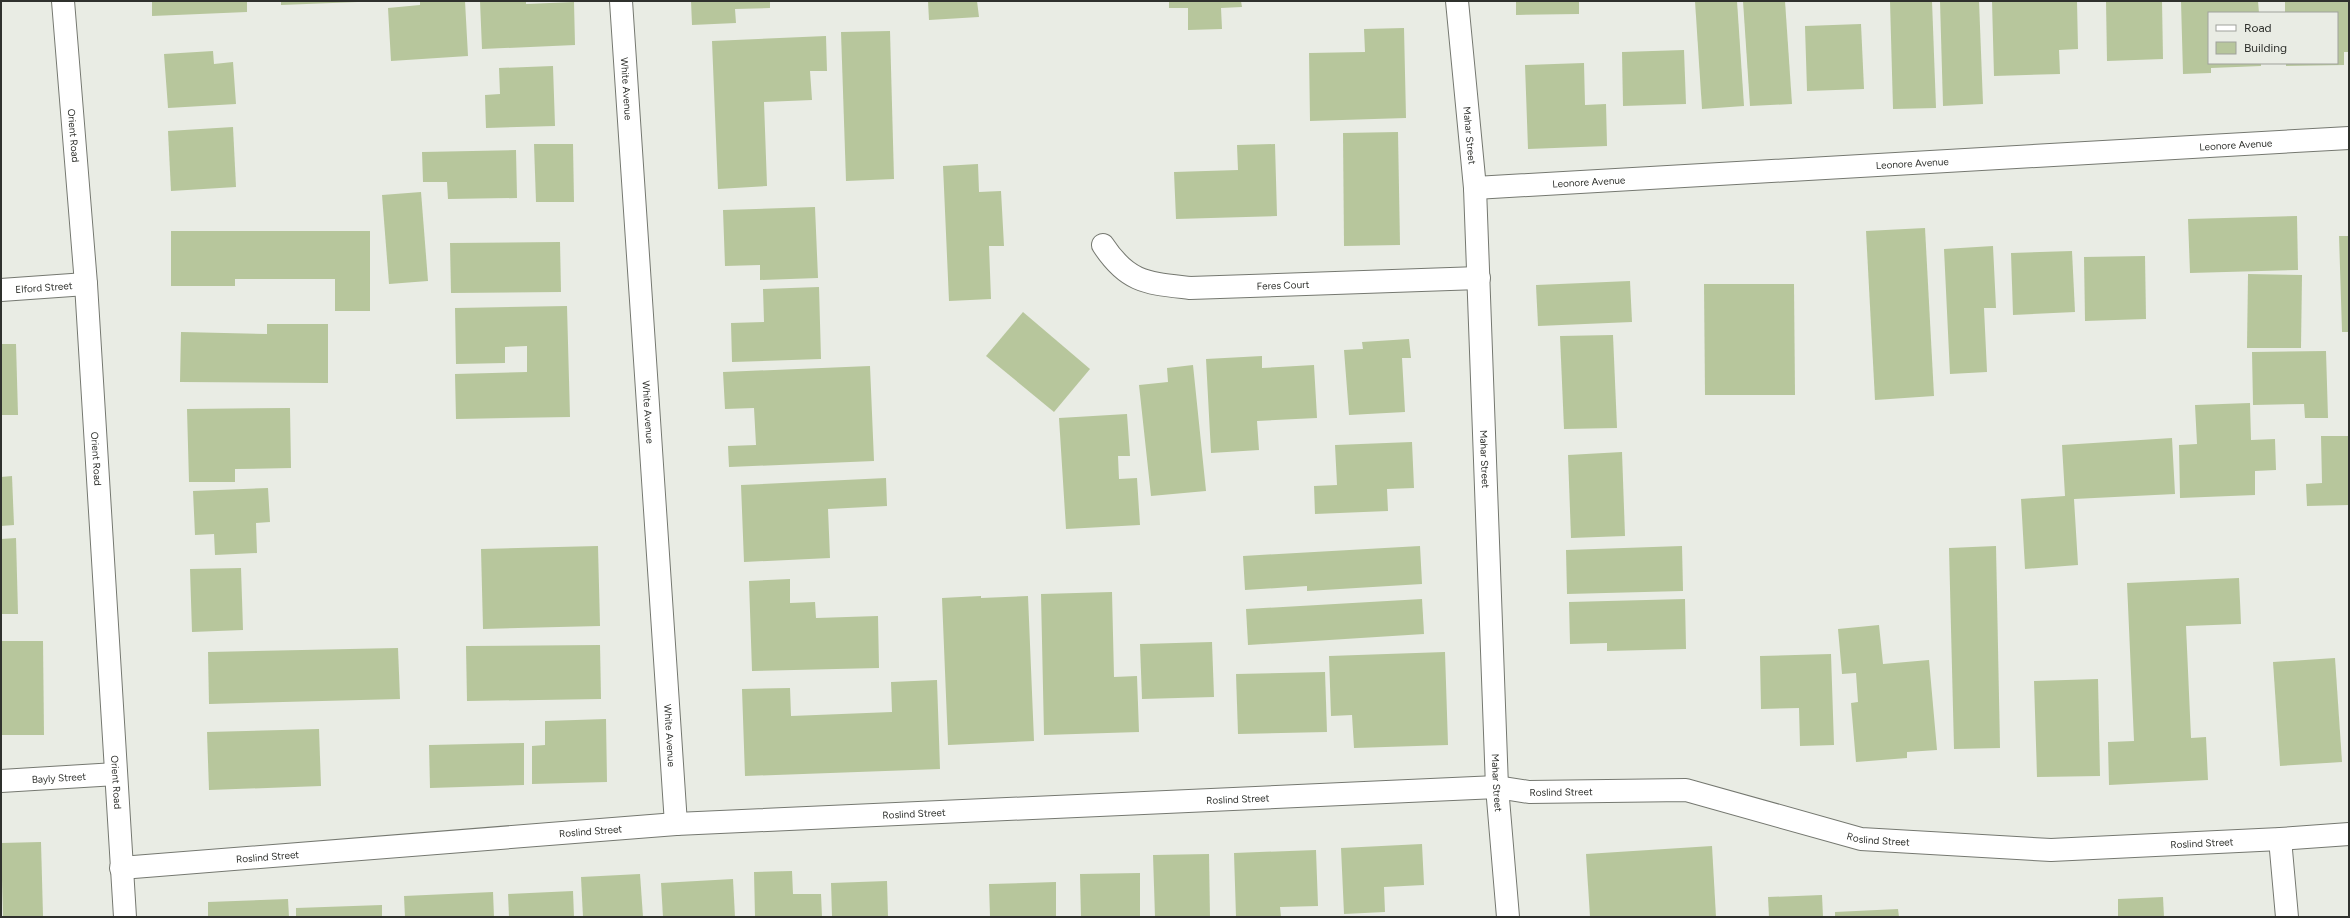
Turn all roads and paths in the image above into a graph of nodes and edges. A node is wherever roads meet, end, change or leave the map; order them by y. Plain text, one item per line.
1 (63, 1) edge
2 (621, 1) edge
3 (1457, 1) edge
4 (2349, 138) edge
5 (1475, 188) junction
6 (1103, 245) dead end
7 (1479, 278) junction
8 (86, 284) junction
9 (1, 290) edge
10 (116, 774) junction
11 (1, 781) edge
12 (1498, 787) junction
13 (676, 824) junction
14 (2349, 834) edge
15 (2280, 839) junction
16 (121, 868) junction
17 (125, 917) edge
18 (1508, 917) edge
19 (2287, 917) edge

1 - 8 street, Orient Road
2 - 13 street, White Avenue
3 - 5 street, Mahar Street
4 - 5 street, Leonore Avenue
5 - 7 street, Mahar Street
6 - 7 street, Feres Court
7 - 12 street, Mahar Street
8 - 9 street, Elford Street
8 - 10 street, Orient Road
10 - 11 street, Bayly Street
10 - 16 street, Orient Road
12 - 13 street, Roslind Street
12 - 15 street, Roslind Street
12 - 18 street, Mahar Street
13 - 16 street, Roslind Street
14 - 15 street, Roslind Street
15 - 19 street
16 - 17 street, Orient Road

